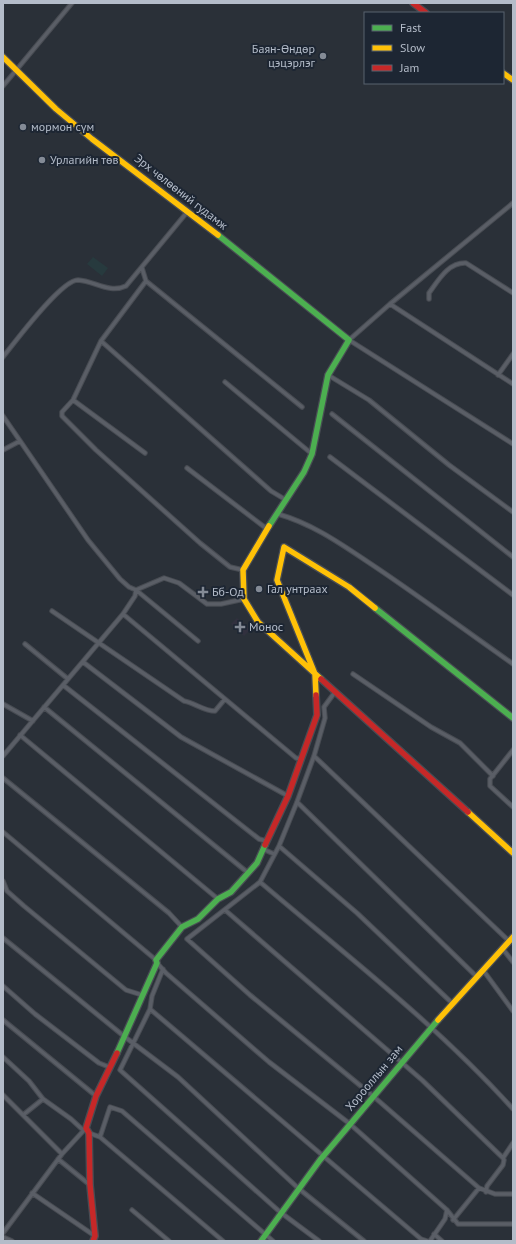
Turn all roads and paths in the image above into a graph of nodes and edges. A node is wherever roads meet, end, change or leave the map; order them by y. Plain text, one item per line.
1 (72, 3) edge
2 (413, 3) edge
3 (425, 12) edge
4 (3, 58) edge
5 (17, 70) junction
6 (504, 74) edge
7 (513, 80) edge
8 (3, 86) edge
9 (513, 203) edge
10 (188, 212) junction
11 (142, 268) junction
12 (146, 281) junction
13 (513, 293) edge
14 (430, 299) dead end
15 (390, 304) junction
16 (349, 340) junction
17 (101, 341) junction
18 (513, 354) edge
19 (3, 357) edge
20 (328, 375) junction
21 (498, 375) junction
22 (225, 382) dead end
23 (513, 384) edge
24 (73, 400) junction
25 (302, 407) dead end
26 (332, 414) dead end
27 (3, 416) edge
28 (20, 441) junction
29 (513, 444) edge
30 (3, 450) edge
31 (145, 452) dead end
32 (312, 454) junction
33 (330, 457) dead end
34 (187, 468) dead end
35 (287, 501) junction
36 (513, 512) edge
37 (278, 514) junction
38 (267, 529) junction
39 (513, 557) edge
40 (242, 570) junction
41 (136, 590) junction
42 (513, 596) edge
43 (244, 599) junction
44 (52, 611) dead end
45 (123, 614) junction
46 (198, 641) dead end
47 (99, 642) junction
48 (25, 644) dead end
49 (83, 662) junction
50 (513, 664) edge
51 (315, 674) junction
52 (353, 674) dead end
53 (68, 679) junction
54 (63, 685) junction
55 (335, 692) junction
56 (225, 699) junction
57 (3, 704) edge
58 (44, 707) junction
59 (513, 718) edge
60 (32, 721) junction
61 (20, 735) junction
62 (513, 750) edge
63 (3, 756) edge
64 (314, 756) junction
65 (302, 759) junction
66 (493, 776) junction
67 (3, 778) edge
68 (288, 796) junction
69 (297, 802) junction
70 (513, 807) edge
71 (3, 832) edge
72 (266, 841) junction
73 (279, 846) junction
74 (263, 849) junction
75 (513, 853) edge
76 (274, 854) junction
77 (247, 872) junction
78 (3, 881) edge
79 (260, 882) junction
80 (218, 899) junction
81 (225, 910) junction
82 (182, 927) junction
83 (3, 938) edge
84 (511, 939) edge
85 (502, 948) junction
86 (157, 961) junction
87 (513, 962) edge
88 (163, 969) junction
89 (483, 970) junction
90 (477, 977) junction
91 (3, 986) edge
92 (142, 995) junction
93 (452, 1003) junction
94 (150, 1008) junction
95 (513, 1011) edge
96 (3, 1020) edge
97 (431, 1027) junction
98 (125, 1037) junction
99 (134, 1044) junction
100 (3, 1057) edge
101 (402, 1062) junction
102 (109, 1067) junction
103 (3, 1095) edge
104 (96, 1096) junction
105 (373, 1096) junction
106 (43, 1099) junction
107 (513, 1109) edge
108 (23, 1115) junction
109 (350, 1124) junction
110 (86, 1131) junction
111 (100, 1137) junction
112 (513, 1143) edge
113 (62, 1154) junction
114 (322, 1155) junction
115 (503, 1158) junction
116 (58, 1159) junction
117 (90, 1185) junction
118 (298, 1188) junction
119 (479, 1188) junction
120 (486, 1192) junction
121 (32, 1193) junction
122 (513, 1194) edge
123 (132, 1210) dead end
124 (447, 1210) junction
125 (280, 1212) junction
126 (453, 1220) junction
127 (513, 1224) edge
128 (3, 1233) edge
129 (266, 1234) junction
130 (434, 1234) junction
131 (3, 1237) edge
132 (94, 1238) edge
133 (12, 1241) edge
134 (169, 1241) edge
135 (223, 1241) edge
136 (261, 1241) edge
137 (274, 1241) edge
138 (319, 1241) edge
139 (364, 1241) edge
140 (426, 1241) edge
141 (430, 1241) edge
142 (442, 1241) edge

1 - 5 street
2 - 3 main road
4 - 5 main road, Эрх чөлөөний гудамж
5 - 8 street
5 - 10 main road, Эрх чөлөөний гудамж
6 - 7 main road
9 - 15 street
10 - 11 street
10 - 16 main road, Эрх чөлөөний гудамж
11 - 12 street
11 - 19 street
12 - 17 street
12 - 25 street
13 - 14 street
15 - 16 street
15 - 21 street
16 - 20 main road
16 - 29 street
17 - 24 street
17 - 35 street
18 - 21 street
20 - 32 main road
20 - 36 street
21 - 23 street
22 - 32 street
24 - 31 street
24 - 40 street
26 - 39 street
27 - 28 street
28 - 30 street
28 - 41 street
32 - 35 main road
33 - 42 street
34 - 38 street
35 - 37 main road
37 - 38 main road
37 - 50 street
38 - 40 main road
40 - 43 main road
41 - 43 street
41 - 45 street
41 - 46 street
43 - 51 main road
44 - 47 street
45 - 47 street
45 - 56 street
47 - 49 street
47 - 56 street
48 - 53 street
49 - 53 street
49 - 68 street
51 - 55 main road
51 - 59 main road
51 - 65 main road
52 - 66 street
53 - 54 street
54 - 58 street
54 - 72 street
55 - 64 street
55 - 75 main road
56 - 65 street
57 - 60 street
58 - 60 street
58 - 77 street
60 - 61 street
61 - 63 street
61 - 80 street
62 - 66 street
64 - 69 street
64 - 84 street
65 - 68 main road
66 - 70 street
67 - 82 street
68 - 72 main road
69 - 73 street
69 - 90 street
71 - 86 street
72 - 74 main road
73 - 76 street
73 - 93 street
74 - 76 street
74 - 77 main road
76 - 79 street
77 - 80 main road
78 - 92 street
79 - 81 street
79 - 97 street
80 - 82 main road
81 - 101 street
81 - 105 street
82 - 86 main road
83 - 98 street
84 - 85 main road, Хорооллын зам
85 - 87 street
85 - 89 main road, Хорооллын зам
86 - 88 street
86 - 92 main road
88 - 94 street
88 - 109 street
89 - 90 main road, Хорооллын зам
89 - 95 street
90 - 93 main road, Хорооллын зам
91 - 102 street
92 - 98 main road
93 - 97 main road, Хорооллын зам
94 - 99 street
94 - 114 street
96 - 104 street
97 - 101 main road, Хорооллын зам
97 - 107 street
98 - 99 street
98 - 102 main road
99 - 118 street
99 - 125 street
100 - 106 street
101 - 105 main road, Хорооллын зам
101 - 115 street
102 - 104 main road
103 - 108 street
104 - 110 main road
105 - 109 main road, Хорооллын зам
105 - 119 street
106 - 108 street
106 - 110 street
108 - 113 street
109 - 114 main road, Хорооллын зам
109 - 124 street
110 - 111 street
110 - 113 street
110 - 117 main road
111 - 129 street
111 - 135 street
112 - 115 street
113 - 116 street
114 - 118 main road, Хорооллын зам
114 - 140 street
115 - 120 street
116 - 117 street
116 - 121 street
117 - 132 main road
118 - 125 main road, Хорооллын зам
118 - 139 street
119 - 120 street
119 - 126 street
120 - 122 street
121 - 128 street
121 - 132 street
123 - 134 street
124 - 126 street
124 - 130 street
125 - 129 main road, Хорооллын зам
125 - 138 street
126 - 127 street
129 - 136 main road, Хорооллын зам
129 - 137 street
130 - 141 street
130 - 142 street
131 - 133 street

